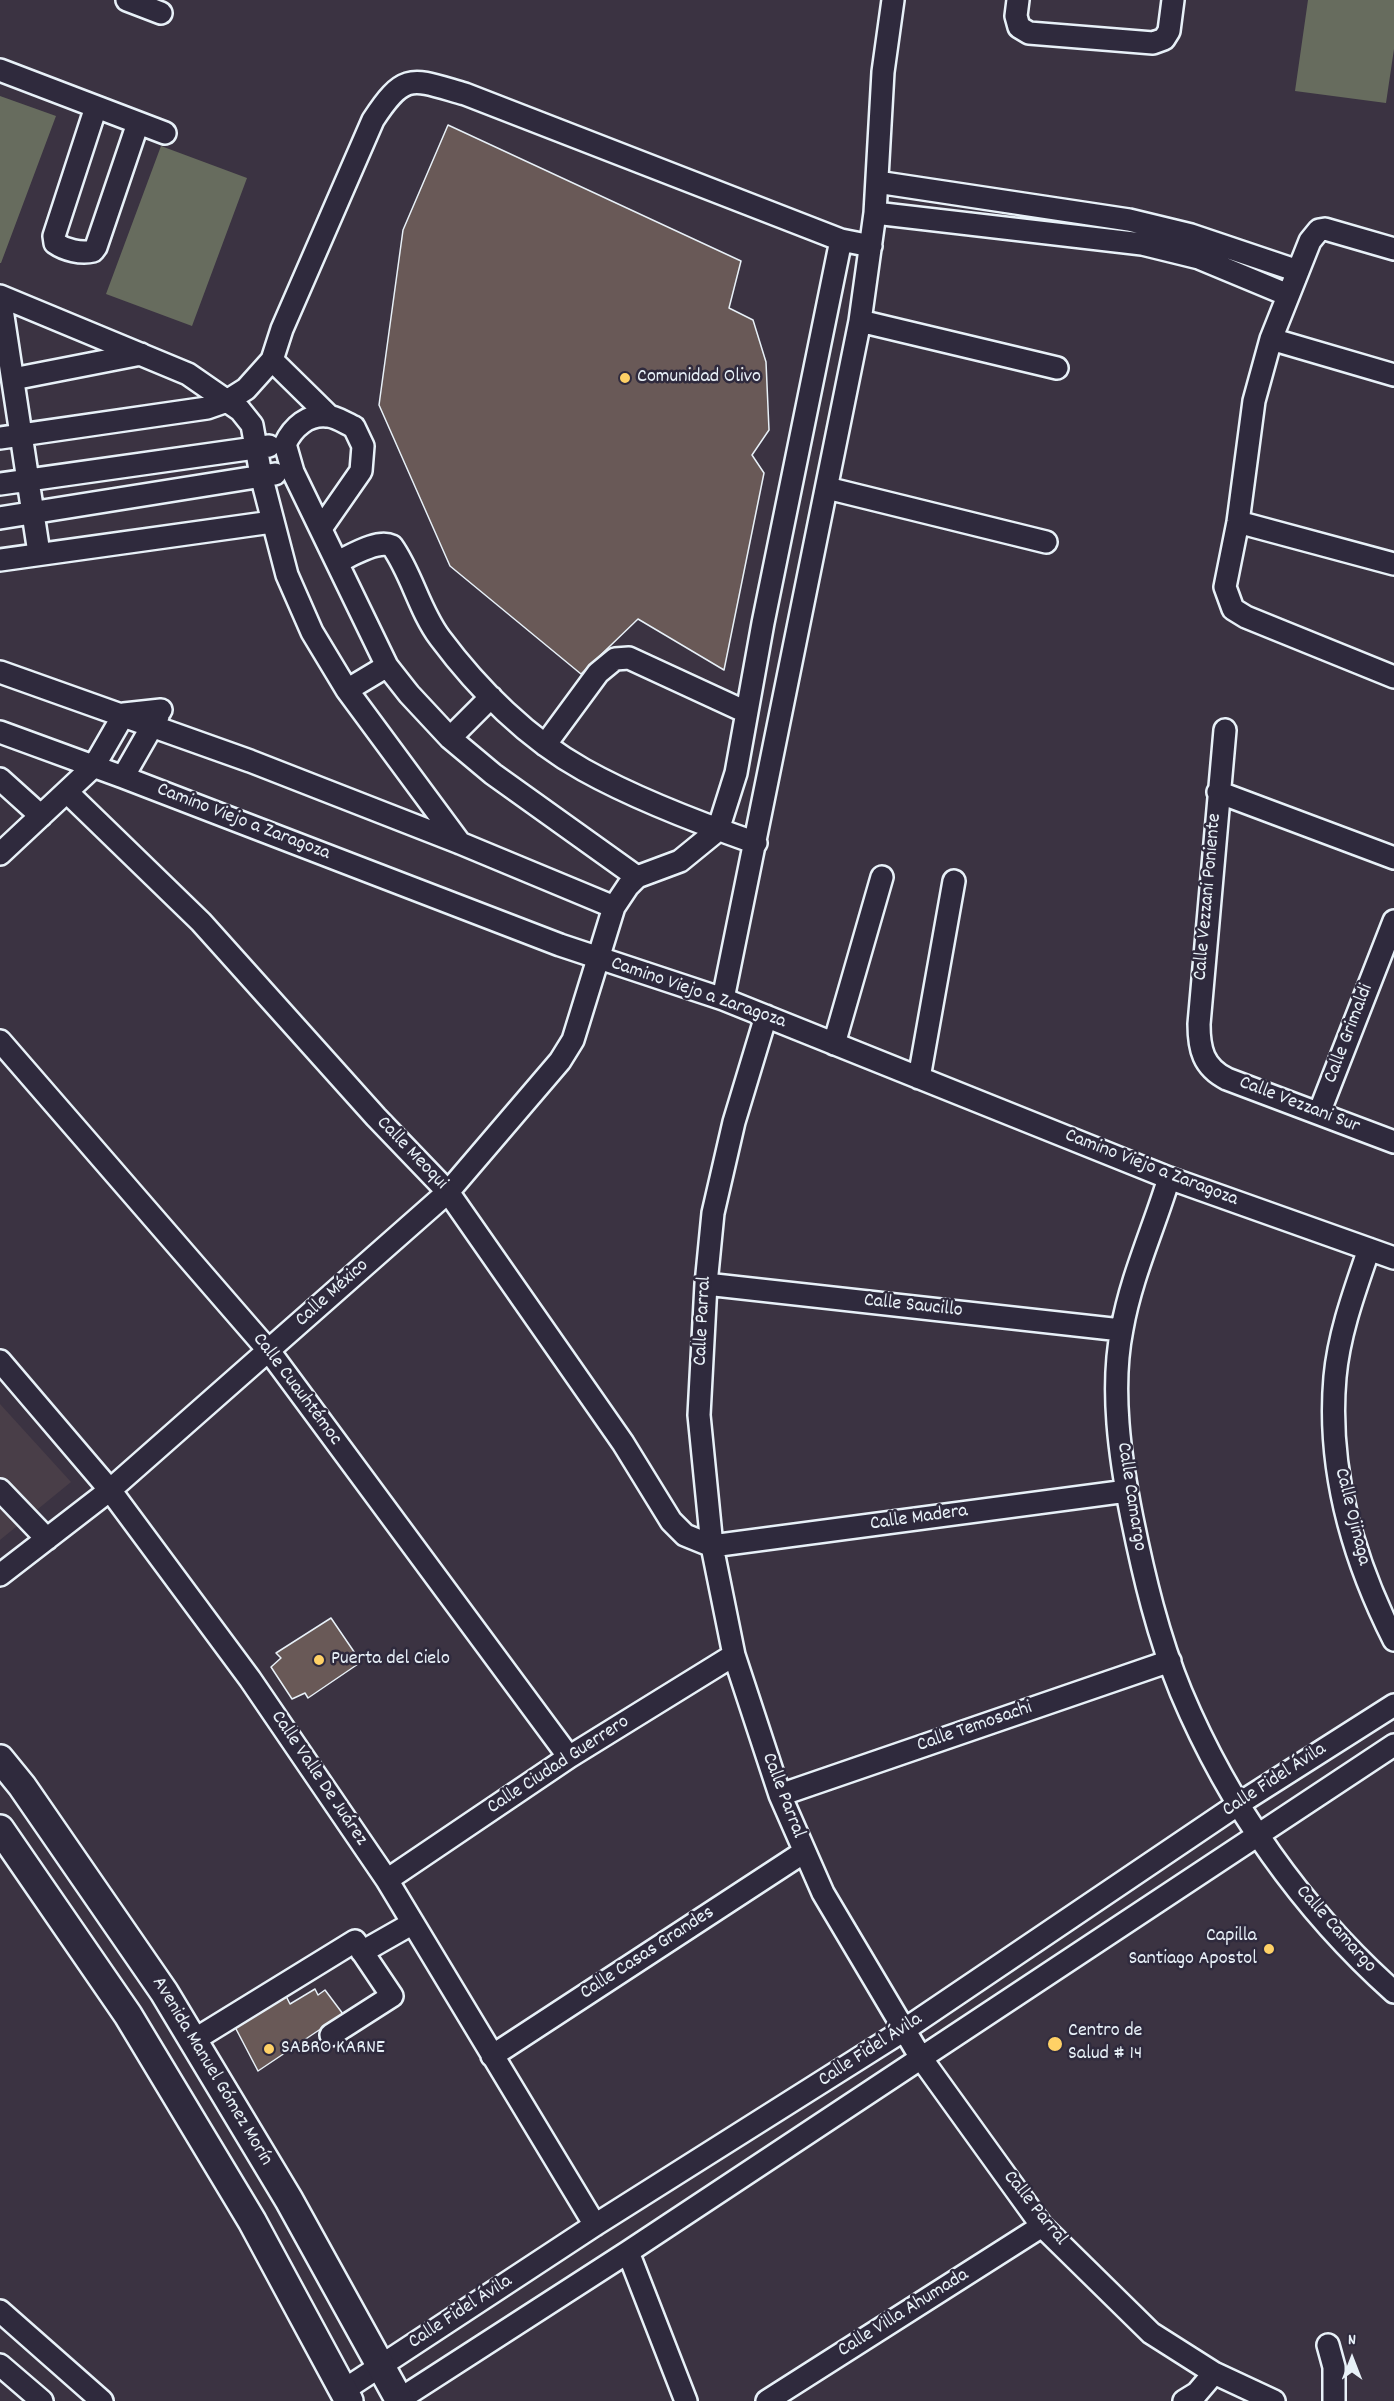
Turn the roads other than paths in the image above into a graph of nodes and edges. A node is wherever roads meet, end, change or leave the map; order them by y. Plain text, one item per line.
1 (127, 0) edge
2 (893, 0) edge
3 (1018, 0) edge
4 (1173, 0) edge
5 (161, 13) dead end
6 (0, 70) edge
7 (96, 107) junction
8 (138, 123) junction
9 (165, 134) dead end
10 (877, 182) junction
11 (875, 213) junction
12 (842, 240) junction
13 (871, 246) junction
14 (1394, 249) edge
15 (1298, 271) junction
16 (1288, 295) junction
17 (0, 296) edge
18 (860, 321) junction
19 (1270, 339) junction
20 (141, 354) junction
21 (272, 360) junction
22 (1057, 368) dead end
23 (1394, 375) edge
24 (13, 379) junction
25 (227, 400) junction
26 (328, 416) junction
27 (22, 434) junction
28 (0, 438) edge
29 (285, 444) junction
30 (255, 448) junction
31 (293, 472) junction
32 (261, 475) junction
33 (29, 480) junction
34 (0, 484) edge
35 (827, 488) junction
36 (34, 512) junction
37 (0, 518) edge
38 (272, 522) junction
39 (1238, 522) junction
40 (322, 527) junction
41 (1046, 542) dead end
42 (39, 553) junction
43 (0, 560) edge
44 (337, 562) junction
45 (1394, 564) edge
46 (387, 666) junction
47 (0, 672) edge
48 (1394, 677) edge
49 (347, 690) junction
50 (491, 697) junction
51 (746, 712) junction
52 (124, 714) junction
53 (153, 726) junction
54 (1225, 730) dead end
55 (0, 732) edge
56 (450, 738) junction
57 (545, 745) junction
58 (94, 766) junction
59 (123, 777) junction
60 (0, 780) edge
61 (67, 792) junction
62 (1218, 792) junction
63 (41, 816) junction
64 (718, 830) junction
65 (460, 843) junction
66 (756, 843) junction
67 (0, 854) edge
68 (1394, 858) edge
69 (637, 877) junction
70 (882, 877) dead end
71 (954, 881) dead end
72 (615, 907) junction
73 (1394, 921) edge
74 (600, 959) junction
75 (723, 999) junction
76 (766, 1016) junction
77 (0, 1041) edge
78 (834, 1044) junction
79 (1206, 1064) joint
80 (919, 1078) junction
81 (1319, 1113) junction
82 (1394, 1142) edge
83 (1169, 1178) junction
84 (448, 1192) junction
85 (1369, 1249) junction
86 (1394, 1258) edge
87 (706, 1284) junction
88 (1121, 1330) junction
89 (269, 1351) junction
90 (0, 1361) edge
91 (0, 1490) edge
92 (110, 1490) junction
93 (1126, 1491) junction
94 (47, 1539) junction
95 (712, 1546) junction
96 (0, 1575) edge
97 (1394, 1640) edge
98 (734, 1655) junction
99 (1170, 1661) junction
100 (1394, 1706) edge
101 (1394, 1745) edge
102 (569, 1757) junction
103 (0, 1759) edge
104 (780, 1795) junction
105 (1240, 1803) junction
106 (0, 1829) edge
107 (1258, 1836) junction
108 (804, 1852) junction
109 (387, 1880) junction
110 (413, 1923) junction
111 (362, 1952) junction
112 (1394, 1992) edge
113 (904, 2030) junction
114 (332, 2035) dead end
115 (194, 2040) junction
116 (492, 2056) junction
117 (921, 2058) junction
118 (595, 2225) junction
119 (1042, 2226) junction
120 (628, 2252) junction
121 (4, 2323) edge
122 (1328, 2345) dead end
123 (0, 2365) edge
124 (379, 2367) junction
125 (1214, 2373) junction
126 (346, 2396) edge
127 (1192, 2399) edge
128 (42, 2401) edge
129 (102, 2401) edge
130 (399, 2401) edge
131 (687, 2401) edge
132 (767, 2401) edge
133 (1274, 2401) edge
134 (1334, 2401) edge

1 - 5 street
2 - 10 street
3 - 4 street
6 - 7 street
7 - 8 street
7 - 8 street
8 - 9 street
10 - 11 street
10 - 15 street
11 - 13 street
11 - 16 street
12 - 13 street
12 - 21 street
12 - 51 street
13 - 18 street
14 - 15 street
15 - 16 street
16 - 19 street
17 - 20 street
17 - 24 street
18 - 22 street
18 - 35 street
19 - 23 street
19 - 39 street
20 - 24 street
20 - 25 street
21 - 25 street
21 - 26 street
24 - 27 street
25 - 27 street
25 - 30 street
26 - 29 street
26 - 40 street
27 - 28 street
27 - 33 street
29 - 30 street
29 - 31 street
30 - 32 street
30 - 33 street
31 - 32 street
31 - 40 street
32 - 36 street
32 - 38 street
33 - 34 street
33 - 36 street
35 - 41 street
35 - 66 street
36 - 37 street
36 - 42 street
38 - 42 street
38 - 49 street
39 - 45 street
39 - 48 street
40 - 44 street
42 - 43 street
44 - 46 street
44 - 50 street
46 - 49 street
46 - 56 street
47 - 52 street
49 - 65 street
50 - 56 street
50 - 57 street
51 - 57 street
51 - 64 street
52 - 53 street
52 - 58 street
53 - 59 street
53 - 65 street
54 - 62 street, Calle Vezzani Poniente
55 - 58 street, Camino Viejo a Zaragoza
56 - 69 street
57 - 64 street
58 - 59 street, Camino Viejo a Zaragoza
58 - 61 street
59 - 74 street, Camino Viejo a Zaragoza
60 - 63 street
61 - 63 street
61 - 84 street, Calle Meoqui
62 - 68 street
62 - 79 street, Calle Vezzani Poniente
63 - 67 street
64 - 66 street
64 - 69 street
65 - 72 street
66 - 75 street
69 - 72 street, Calle México
70 - 78 street
71 - 80 street
72 - 74 street, Calle México
73 - 81 street, Calle Grimaldi
74 - 75 street, Camino Viejo a Zaragoza
74 - 84 street, Calle México
75 - 76 street, Camino Viejo a Zaragoza
76 - 78 street, Camino Viejo a Zaragoza
76 - 87 street, Calle Parral
77 - 89 street, Calle Cuauhtémoc
78 - 80 street, Camino Viejo a Zaragoza
79 - 81 street, Calle Vezzani Sur
80 - 83 street, Camino Viejo a Zaragoza
81 - 82 street, Calle Vezzani Sur
83 - 85 street, Camino Viejo a Zaragoza
83 - 88 street, Calle Camargo
84 - 89 street, Calle México
84 - 95 street, Calle Meoqui
85 - 86 street, Camino Viejo a Zaragoza
85 - 97 street, Calle Ojinaga
87 - 88 street, Calle Saucillo
87 - 95 street, Calle Parral
88 - 93 street, Calle Camargo
89 - 92 street, Calle México
89 - 102 street, Calle Cuauhtémoc
90 - 92 street, Calle Valle De Juárez
91 - 94 street
92 - 94 street, Calle México
92 - 109 street, Calle Valle De Juárez
93 - 95 street, Calle Madera
93 - 99 street, Calle Camargo
94 - 96 street, Calle México
95 - 98 street, Calle Parral
98 - 102 street, Calle Ciudad Guerrero
98 - 104 street, Calle Parral
99 - 104 street, Calle Temosachi
99 - 105 street, Calle Camargo
100 - 105 street, Calle Fidel Ávila
101 - 107 street, Calle Fidel Ávila
102 - 109 street, Calle Ciudad Guerrero
103 - 115 main road, Avenida Manuel Gómez Morín
104 - 108 street, Calle Parral
105 - 107 street, Calle Camargo
105 - 113 street, Calle Fidel Ávila
106 - 126 main road
107 - 112 street, Calle Camargo
107 - 117 street, Calle Fidel Ávila
108 - 113 street, Calle Parral
108 - 116 street, Calle Casas Grandes
109 - 110 street, Calle Valle De Juárez
110 - 111 street
110 - 116 street, Calle Valle De Juárez
111 - 114 street
111 - 115 street
113 - 117 street, Calle Parral
113 - 118 street, Calle Fidel Ávila
115 - 124 main road, Avenida Manuel Gómez Morín
116 - 118 street, Calle Valle De Juárez
117 - 119 street, Calle Parral
117 - 120 street, Calle Fidel Ávila
118 - 124 street, Calle Fidel Ávila
119 - 125 street, Calle Parral
119 - 132 street, Calle Villa Ahumada
120 - 130 street, Calle Fidel Ávila
120 - 131 street
121 - 129 street
122 - 134 street
123 - 128 street
124 - 126 street, Calle Fidel Ávila
124 - 130 main road, Avenida Manuel Gómez Morín
125 - 127 street
125 - 133 street, Calle Parral

